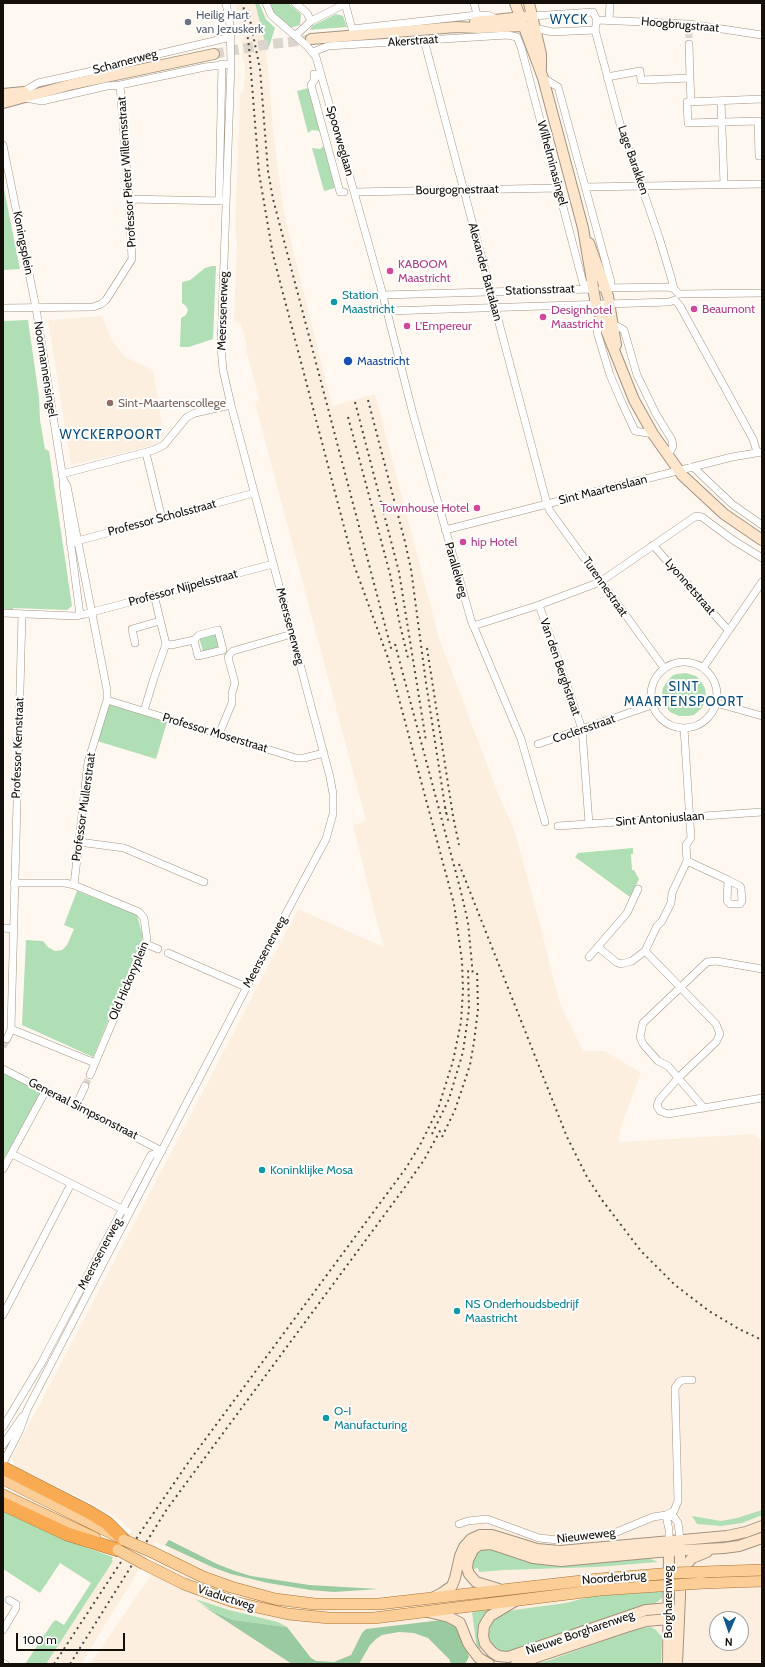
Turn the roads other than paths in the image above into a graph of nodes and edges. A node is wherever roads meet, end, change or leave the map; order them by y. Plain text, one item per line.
1 (226, 3) edge
2 (266, 3) edge
3 (295, 3) edge
4 (474, 3) edge
5 (515, 3) edge
6 (529, 3) edge
7 (610, 3) edge
8 (345, 4) edge
9 (477, 15) junction
10 (532, 16) junction
11 (498, 20) junction
12 (597, 20) junction
13 (609, 20) junction
14 (311, 21) junction
15 (521, 22) junction
16 (456, 27) junction
17 (535, 28) junction
18 (595, 30) junction
19 (762, 35) edge
20 (295, 36) junction
21 (514, 36) joint
22 (231, 37) junction
23 (311, 39) tunnel mouth
24 (424, 40) junction
25 (689, 44) tunnel mouth
26 (313, 52) junction
27 (214, 54) tunnel mouth
28 (222, 64) junction
29 (231, 64) junction
30 (314, 74) dead end
31 (542, 76) junction
32 (607, 77) junction
33 (690, 78) junction
34 (120, 85) junction
35 (3, 94) edge
36 (22, 95) junction
37 (762, 99) edge
38 (721, 101) junction
39 (691, 102) junction
40 (3, 103) edge
41 (722, 122) junction
42 (3, 146) edge
43 (760, 156) dead end
44 (724, 184) junction
45 (762, 184) edge
46 (642, 185) junction
47 (585, 187) junction
48 (559, 188) junction
49 (463, 190) junction
50 (344, 192) dead end
51 (354, 192) junction
52 (129, 199) junction
53 (219, 201) junction
54 (227, 202) junction
55 (583, 228) junction
56 (606, 288) junction
57 (592, 289) junction
58 (674, 289) junction
59 (490, 292) junction
60 (762, 293) edge
61 (383, 295) junction
62 (677, 297) junction
63 (610, 304) junction
64 (596, 305) junction
65 (3, 308) edge
66 (36, 308) junction
67 (494, 308) junction
68 (387, 311) junction
69 (602, 321) junction
70 (613, 324) junction
71 (618, 357) junction
72 (231, 405) junction
73 (653, 434) junction
74 (759, 452) edge
75 (146, 453) junction
76 (668, 456) junction
77 (693, 467) junction
78 (679, 471) junction
79 (63, 476) junction
80 (254, 494) junction
81 (547, 504) junction
82 (162, 518) junction
83 (762, 525) edge
84 (445, 530) junction
85 (762, 540) edge
86 (77, 541) junction
87 (70, 543) junction
88 (653, 545) junction
89 (762, 558) edge
90 (273, 564) junction
91 (600, 582) junction
92 (762, 582) edge
93 (154, 596) junction
94 (539, 605) junction
95 (92, 612) junction
96 (3, 613) edge
97 (22, 614) junction
98 (80, 615) junction
99 (160, 621) junction
100 (473, 626) junction
101 (728, 630) junction
102 (292, 634) junction
103 (194, 640) junction
104 (135, 643) dead end
105 (166, 644) junction
106 (664, 668) junction
107 (703, 668) junction
108 (107, 700) junction
109 (716, 703) junction
110 (652, 705) junction
111 (144, 711) junction
112 (762, 716) edge
113 (684, 728) junction
114 (582, 729) junction
115 (220, 734) junction
116 (538, 744) dead end
117 (324, 753) junction
118 (762, 812) edge
119 (689, 817) junction
120 (544, 822) dead end
121 (589, 824) junction
122 (558, 826) dead end
123 (79, 842) junction
124 (687, 861) junction
125 (728, 880) dead end
126 (204, 882) dead end
127 (14, 883) junction
128 (74, 885) junction
129 (638, 889) dead end
130 (3, 928) edge
131 (13, 929) junction
132 (146, 944) junction
133 (598, 947) junction
134 (158, 949) dead end
135 (645, 951) junction
136 (168, 954) dead end
137 (589, 957) dead end
138 (762, 969) edge
139 (246, 987) junction
140 (681, 987) junction
141 (11, 1029) junction
142 (6, 1039) dead end
143 (95, 1063) junction
144 (3, 1069) edge
145 (90, 1075) tunnel mouth
146 (678, 1078) junction
147 (84, 1086) tunnel mouth
148 (46, 1090) junction
149 (762, 1098) edge
150 (76, 1106) junction
151 (704, 1108) junction
152 (162, 1150) junction
153 (12, 1154) junction
154 (3, 1169) edge
155 (71, 1184) junction
156 (127, 1211) junction
157 (3, 1315) edge
158 (42, 1362) junction
159 (49, 1366) junction
160 (692, 1380) dead end
161 (27, 1410) junction
162 (3, 1426) edge
163 (3, 1444) edge
164 (3, 1464) edge
165 (3, 1468) edge
166 (3, 1479) edge
167 (3, 1495) edge
168 (3, 1504) edge
169 (666, 1515) junction
170 (459, 1524) dead end
171 (762, 1526) edge
172 (762, 1538) edge
173 (669, 1540) junction
174 (680, 1540) junction
175 (121, 1545) junction
176 (717, 1549) junction
177 (680, 1550) junction
178 (668, 1551) junction
179 (762, 1570) edge
180 (681, 1571) junction
181 (762, 1581) edge
182 (600, 1584) junction
183 (501, 1590) junction
184 (467, 1594) joint
185 (432, 1598) junction
186 (9, 1600) dead end
187 (517, 1600) junction
188 (469, 1606) joint
189 (669, 1608) junction
190 (426, 1611) junction
191 (679, 1613) junction
192 (669, 1619) junction
193 (3, 1630) edge
194 (489, 1664) edge
195 (516, 1664) edge
196 (668, 1664) edge
197 (678, 1664) edge

1 - 22 street, Meerssenerweg
2 - 20 street, Spoorweglaan
3 - 14 street
4 - 9 street
5 - 15 street, Wilhelminasingel
6 - 10 street, Wilhelminasingel
7 - 13 street
8 - 9 street, Akerstraat
8 - 14 street
9 - 11 street, Akerstraat
10 - 12 street
10 - 15 street
10 - 17 street, Wilhelminasingel
11 - 15 street, Akerstraat
11 - 16 street, Akerstraat
12 - 13 street, Hoogbrugstraat
12 - 18 street
13 - 19 street, Hoogbrugstraat
14 - 20 street
15 - 16 street, Akerstraat
15 - 17 street
15 - 31 street, Wilhelminasingel
16 - 23 street, Akerstraat
17 - 18 street
17 - 31 street, Wilhelminasingel
18 - 32 street, Lage Barakken
20 - 26 street, Spoorweglaan
21 - 24 street, Akerstraat
21 - 48 street, Wilhelminasingel
22 - 29 street, Meerssenerweg
22 - 36 street, Scharnerweg
24 - 26 street, Akerstraat
24 - 49 street, Alexander Battalaan
25 - 33 street
26 - 51 street, Spoorweglaan
27 - 36 street, Scharnerweg
28 - 29 street, Scharnerweg
28 - 34 street, Scharnerweg
28 - 53 street
29 - 54 street, Meerssenerweg
30 - 50 street
31 - 47 street
31 - 55 street, Wilhelminasingel
32 - 33 street
32 - 46 street, Lage Barakken
33 - 39 street
34 - 36 street, Scharnerweg
34 - 52 street, Professor Pieter Willemsstraat
35 - 36 street, Scharnerweg
36 - 40 street, Scharnerweg
37 - 38 street
38 - 39 street
38 - 41 street
39 - 41 street
41 - 43 street
41 - 44 street
42 - 66 street, Koningsplein
44 - 45 street
44 - 46 street
46 - 47 street
46 - 58 street, Lage Barakken
47 - 56 street
48 - 49 street, Bourgognestraat
48 - 57 street, Wilhelminasingel
49 - 51 street, Bourgognestraat
49 - 59 street, Alexander Battalaan
51 - 61 street, Spoorweglaan
52 - 53 street
52 - 66 street, Professor Pieter Willemsstraat
53 - 54 street
54 - 72 street, Meerssenerweg
55 - 56 street, Wilhelminasingel
55 - 57 street, Wilhelminasingel
56 - 57 street, Stationsstraat
56 - 58 street, Stationsstraat
56 - 63 street, Wilhelminasingel
57 - 59 street, Stationsstraat
57 - 64 street, Wilhelminasingel
58 - 62 street
59 - 61 street, Stationsstraat
59 - 67 street, Alexander Battalaan
60 - 62 street, Stationsstraat
61 - 68 street, Parallelweg
62 - 63 street, Stationsstraat
62 - 74 street
63 - 64 street, Stationsstraat
63 - 70 street, Wilhelminasingel
64 - 67 street, Stationsstraat
64 - 69 street, Wilhelminasingel
65 - 66 street
66 - 79 street, Noormannensingel
67 - 68 street, Stationsstraat
67 - 81 street, Alexander Battalaan
68 - 84 street, Parallelweg
69 - 71 street, Wilhelminasingel
69 - 73 street, Wilhelminasingel
70 - 71 street, Wilhelminasingel
70 - 76 street
71 - 73 street, Wilhelminasingel
72 - 75 street
72 - 80 street, Meerssenerweg
73 - 76 street, Wilhelminasingel
74 - 77 street, Sint Maartenslaan
75 - 79 street
75 - 82 street
76 - 78 street, Wilhelminasingel
77 - 78 street, Sint Maartenslaan
77 - 83 street
78 - 81 street, Sint Maartenslaan
78 - 85 street, Wilhelminasingel
79 - 86 street, Noormannensingel
79 - 87 street, Noormannensingel
80 - 82 street, Professor Scholsstraat
80 - 90 street, Meerssenerweg
81 - 84 street, Sint Maartenslaan
81 - 91 street, Turennestraat
82 - 86 street, Professor Scholsstraat
84 - 100 street, Parallelweg
86 - 87 street, Professor Scholsstraat
86 - 95 street, Noormannensingel
87 - 98 street, Noormannensingel
88 - 89 street
88 - 91 street
88 - 101 street, Lyonnetstraat
90 - 93 street, Professor Nijpelsstraat
90 - 102 street, Meerssenerweg
91 - 94 street
91 - 106 street, Turennestraat
92 - 101 street
93 - 95 street, Professor Nijpelsstraat
93 - 99 street
94 - 100 street
94 - 114 street, Van den Berghstraat
95 - 98 street, Professor Nijpelsstraat
95 - 108 street, Professor Mullerstraat
96 - 97 street, Professor Nijpelsstraat
97 - 98 street, Professor Nijpelsstraat
97 - 127 street, Professor Kernstraat
99 - 104 street
99 - 105 street
100 - 120 street, Parallelweg
101 - 107 street
102 - 115 street
102 - 117 street, Meerssenerweg
103 - 103 street
103 - 105 street
105 - 111 street
106 - 107 street
106 - 110 street
107 - 109 street
108 - 111 street, Professor Moserstraat
108 - 123 street, Professor Mullerstraat
109 - 112 street
109 - 113 street
110 - 113 street
110 - 114 street, Coclersstraat
111 - 115 street, Professor Moserstraat
113 - 119 street
114 - 116 street, Coclersstraat
114 - 121 street, Van den Berghstraat
115 - 117 street, Professor Moserstraat
117 - 139 street, Meerssenerweg
118 - 119 street, Sint Antoniuslaan
119 - 121 street, Sint Antoniuslaan
119 - 124 street
121 - 122 street, Sint Antoniuslaan
123 - 126 street
123 - 128 street, Professor Mullerstraat
124 - 125 street
124 - 135 street
127 - 128 street, Old Hickoryplein
127 - 131 street
128 - 132 street, Old Hickoryplein
129 - 133 street
130 - 131 street
131 - 141 street
132 - 134 street
132 - 143 street, Old Hickoryplein
133 - 135 street
133 - 137 street
135 - 140 street
136 - 139 street
138 - 140 street
139 - 152 street, Meerssenerweg
140 - 146 street
140 - 146 street
141 - 142 street
141 - 143 street
143 - 145 street, Old Hickoryplein
144 - 148 street, Generaal Simpsonstraat
146 - 151 street
146 - 151 street
147 - 150 street
148 - 150 street, Generaal Simpsonstraat
148 - 153 street
149 - 151 street
150 - 152 street, Generaal Simpsonstraat
152 - 156 street, Meerssenerweg
153 - 154 street
153 - 155 street
155 - 156 street
155 - 157 street
156 - 158 street, Meerssenerweg
156 - 159 street, Meerssenerweg
158 - 159 street
158 - 162 street, Meerssenerweg
159 - 161 street, Meerssenerweg
160 - 169 street
161 - 163 street, Meerssenerweg
161 - 164 street, Meerssenerweg
165 - 175 highway
166 - 175 main road, Viaductweg
167 - 175 main road, Viaductweg
168 - 175 highway
169 - 170 street, Nieuweweg
169 - 173 street
169 - 174 street
171 - 174 street
172 - 176 street
173 - 174 street
173 - 178 street, Borgharenweg
173 - 185 street
174 - 177 street, Borgharenweg
175 - 185 main road, Viaductweg, bridge
175 - 190 main road, Viaductweg, bridge
176 - 177 street
176 - 180 street
177 - 178 street
177 - 180 street, Borgharenweg
178 - 183 street
178 - 189 street, Borgharenweg
179 - 182 main road, Noorderbrug, bridge
180 - 191 street, Borgharenweg
181 - 182 main road, Noorderbrug, bridge
182 - 183 main road, Noorderbrug
182 - 187 main road, Noorderbrug
183 - 184 main road, Noorderbrug
184 - 185 main road, Viaductweg
186 - 193 street
187 - 188 main road, Noorderbrug
187 - 189 street, Nieuwe Borgharenweg
188 - 190 main road, Viaductweg
189 - 191 street
189 - 192 street, Borgharenweg
190 - 194 street
191 - 192 street, Nieuwe Borgharenweg
191 - 197 street, Borgharenweg
192 - 195 street, Nieuwe Borgharenweg
192 - 196 street, Borgharenweg

